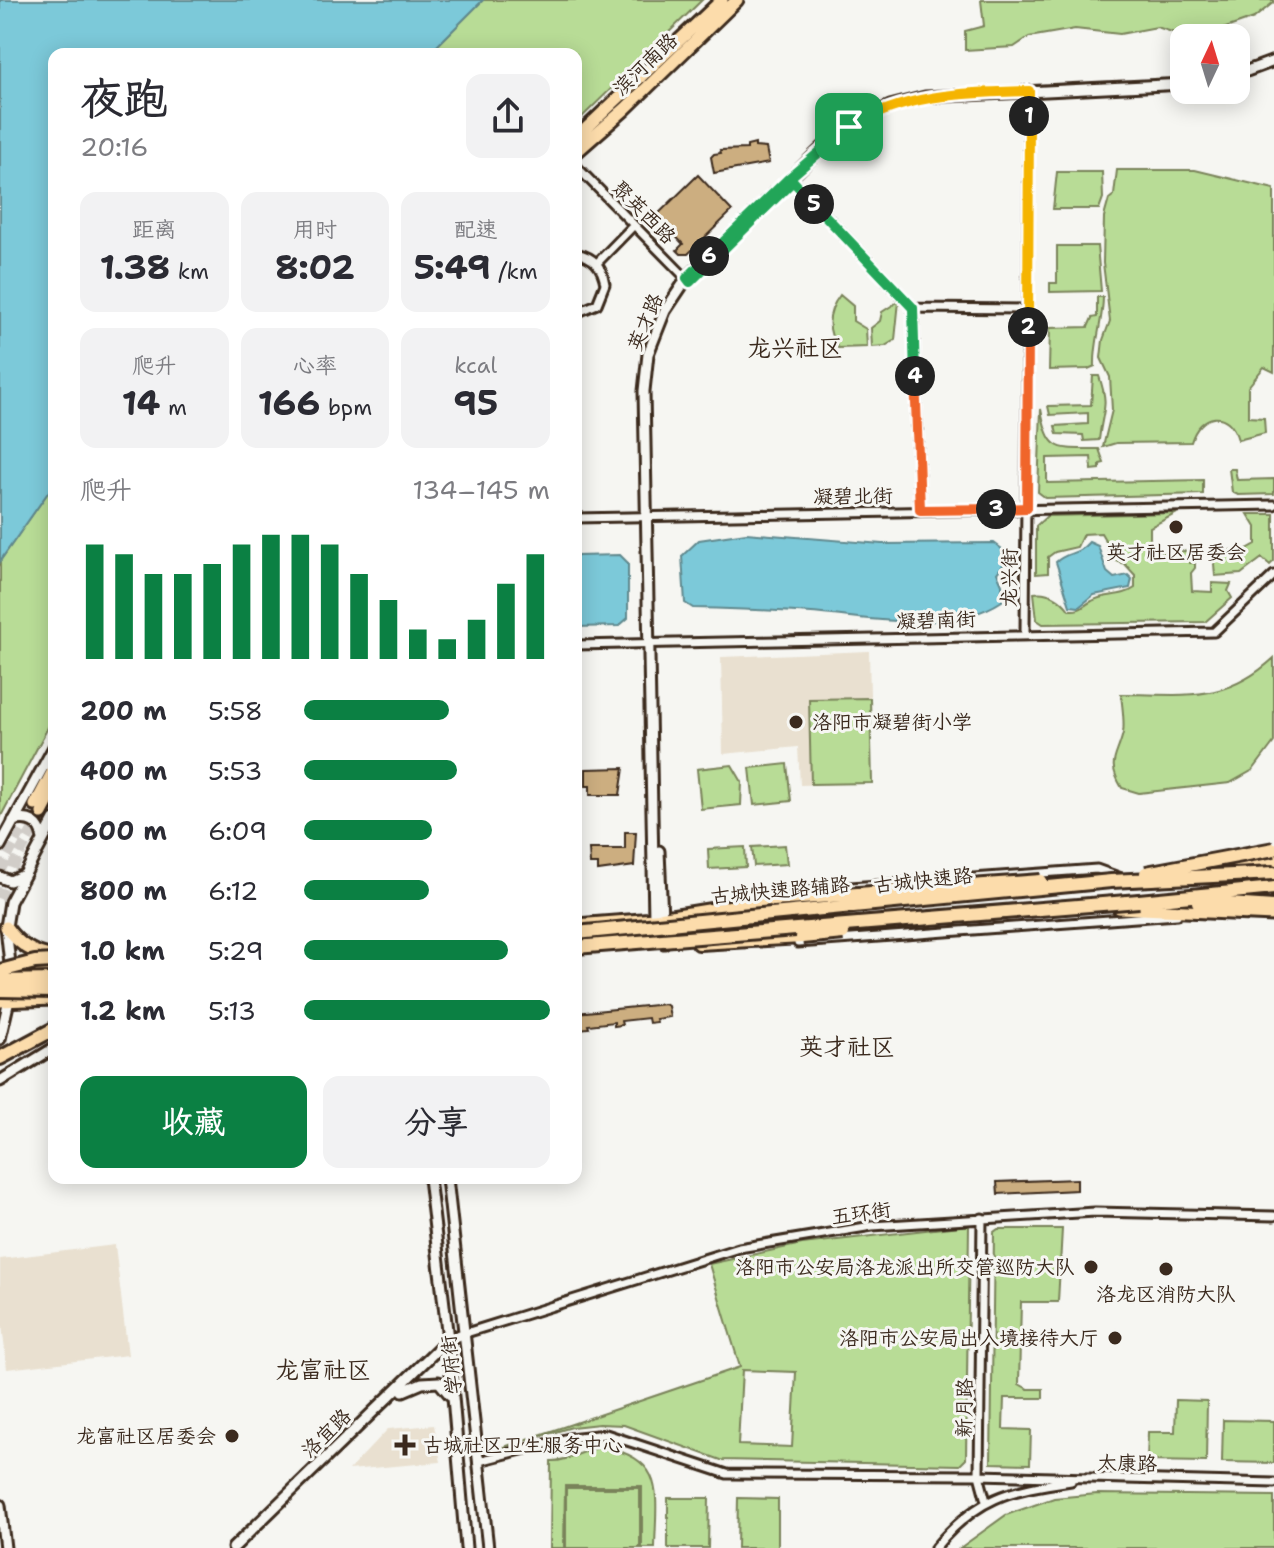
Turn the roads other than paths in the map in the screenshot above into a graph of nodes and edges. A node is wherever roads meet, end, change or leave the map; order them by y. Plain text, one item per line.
1 (722, 0) edge
2 (737, 0) edge
3 (1274, 63) edge
4 (1250, 72) edge
5 (1170, 87) edge
6 (1029, 93) junction
7 (582, 132) edge
8 (582, 147) edge
9 (582, 172) edge
10 (793, 181) junction
11 (634, 225) junction
12 (582, 256) edge
13 (597, 263) junction
14 (688, 280) junction
15 (913, 308) junction
16 (1028, 309) junction
17 (582, 312) edge
18 (1274, 505) edge
19 (1027, 508) junction
20 (920, 510) junction
21 (649, 516) junction
22 (582, 518) edge
23 (1274, 575) edge
24 (1025, 634) junction
25 (652, 644) junction
26 (582, 645) edge
27 (48, 758) edge
28 (48, 784) edge
29 (48, 797) tunnel mouth
30 (13, 821) junction
31 (48, 830) edge
32 (43, 839) junction
33 (0, 846) edge
34 (1274, 849) edge
35 (1274, 860) edge
36 (1274, 873) edge
37 (21, 876) junction
38 (0, 877) edge
39 (1115, 879) junction
40 (1274, 888) edge
41 (1139, 901) junction
42 (1274, 907) edge
43 (1274, 915) edge
44 (658, 918) junction
45 (582, 924) edge
46 (6, 927) junction
47 (582, 932) edge
48 (670, 944) junction
49 (582, 949) edge
50 (582, 950) edge
51 (48, 957) edge
52 (48, 960) edge
53 (48, 969) edge
54 (4, 971) edge
55 (48, 980) edge
56 (0, 981) edge
57 (0, 990) edge
58 (48, 991) edge
59 (48, 999) edge
60 (5, 1001) edge
61 (48, 1032) edge
62 (0, 1039) edge
63 (48, 1052) edge
64 (0, 1058) edge
65 (0, 1081) edge
66 (430, 1184) edge
67 (448, 1184) edge
68 (1274, 1216) edge
69 (982, 1218) junction
70 (466, 1333) junction
71 (448, 1343) junction
72 (403, 1391) junction
73 (452, 1406) junction
74 (479, 1461) junction
75 (979, 1475) junction
76 (1130, 1479) junction
77 (1274, 1483) edge
78 (986, 1501) junction
79 (483, 1503) junction
80 (0, 1505) edge
81 (462, 1505) junction
82 (0, 1529) edge
83 (4, 1548) edge
84 (233, 1548) edge
85 (241, 1548) edge
86 (466, 1548) edge
87 (488, 1548) edge
88 (935, 1548) edge

1 - 7 main road, 滨河南路
2 - 8 main road, 滨河南路
3 - 4 main road
5 - 6 main road, 英才路
6 - 10 main road, 英才路
6 - 14 main road, 英才路
6 - 16 street, 龙兴街
9 - 11 street, 聚英西路
10 - 14 main road, 英才路
10 - 15 street
11 - 13 street
11 - 14 street, 聚英西路
12 - 13 street
13 - 17 street
14 - 21 main road, 英才路
15 - 16 street
15 - 20 street
16 - 19 street, 龙兴街
18 - 19 street, 凝碧北街
19 - 20 street, 凝碧北街
19 - 24 street, 龙兴街
20 - 21 street, 凝碧北街
21 - 22 street, 凝碧北街
21 - 25 main road, 英才路
23 - 24 street, 凝碧南街
24 - 25 street, 凝碧南街
25 - 26 street, 凝碧南街
25 - 44 main road, 英才路
27 - 30 main road
28 - 29 main road
30 - 32 main road
30 - 33 main road
31 - 32 main road
32 - 37 main road
34 - 39 highway, bridge
35 - 39 main road, 古城快速路辅路
36 - 39 highway, 古城快速路, bridge
37 - 38 main road
37 - 46 main road
39 - 44 main road, 古城快速路辅路
39 - 44 highway, bridge
39 - 47 highway, 古城快速路, bridge
40 - 41 highway, 古城快速路
41 - 42 highway
41 - 48 highway, bridge
41 - 49 highway, 古城快速路, bridge
43 - 48 main road
44 - 45 main road, 古城快速路辅路
44 - 48 main road, 英才路
46 - 51 main road
46 - 54 main road
48 - 50 main road
52 - 54 highway, bridge
53 - 54 main road
54 - 60 main road
55 - 56 highway, bridge
57 - 58 highway, bridge
59 - 60 main road
60 - 62 main road
61 - 64 highway
63 - 65 main road
66 - 71 main road, 学府街
67 - 70 main road, 学府街
68 - 69 street, 五环街
69 - 70 street, 五环街
69 - 75 street, 新月路
70 - 71 main road, 洛宜路
70 - 74 main road, 学府街
71 - 72 main road, 洛宜路
71 - 73 main road, 学府街
71 - 84 main road, 洛宜路
72 - 73 main road
72 - 85 main road, 洛宜路
73 - 81 main road, 学府街
74 - 75 street, 太康路
74 - 79 main road, 学府街
75 - 76 street, 太康路
75 - 78 street, 新月路
76 - 77 street, 太康路
76 - 78 street
78 - 88 street
79 - 81 main road
79 - 87 main road, 学府街
80 - 83 main road
81 - 86 main road, 学府街
82 - 83 main road

